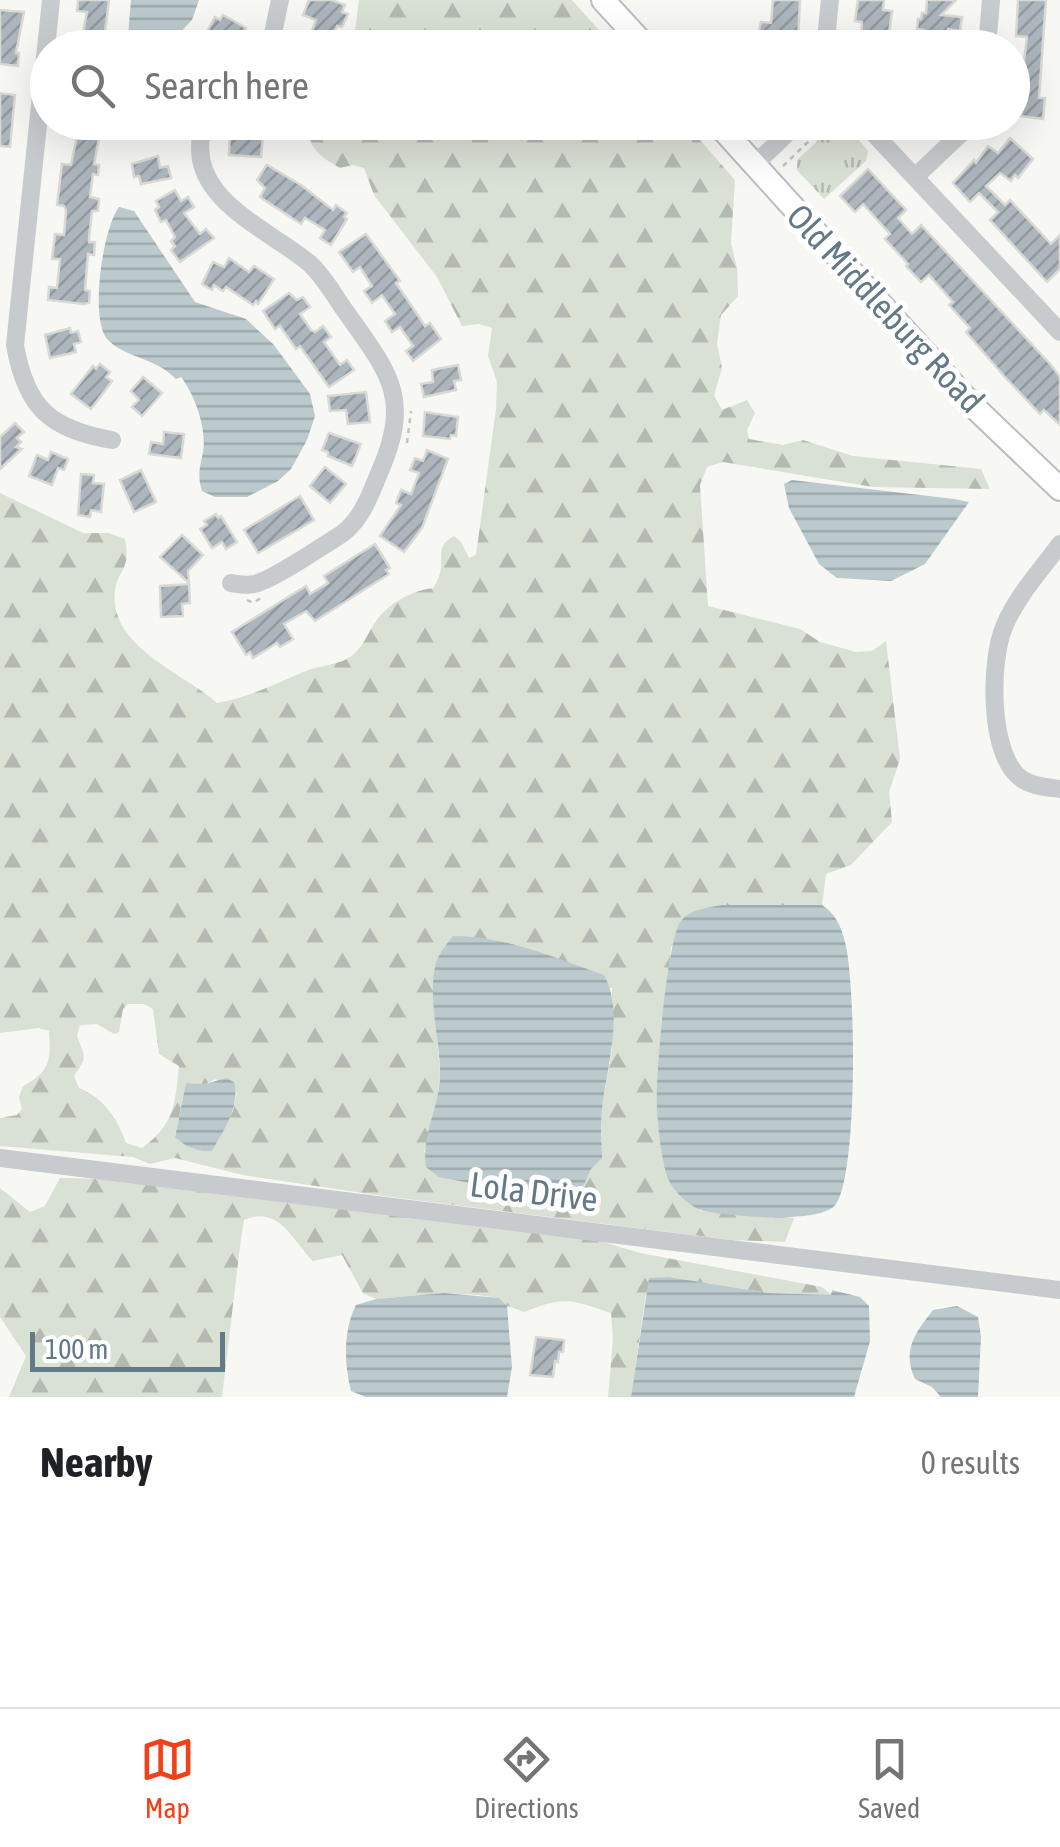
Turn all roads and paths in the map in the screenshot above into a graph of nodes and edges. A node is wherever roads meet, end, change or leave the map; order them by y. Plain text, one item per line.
1 (51, 0) edge
2 (280, 0) edge
3 (602, 0) edge
4 (830, 0) edge
5 (992, 0) edge
6 (48, 30) edge
7 (274, 30) edge
8 (630, 30) edge
9 (828, 30) edge
10 (989, 30) edge
11 (36, 140) edge
12 (201, 140) edge
13 (732, 140) edge
14 (780, 140) edge
15 (811, 140) edge
16 (880, 140) edge
17 (954, 140) edge
18 (754, 166) junction
19 (782, 168) dead end
20 (915, 177) junction
21 (1060, 332) edge
22 (410, 400) dead end
23 (112, 440) dead end
24 (404, 451) dead end
25 (1060, 490) edge
26 (1060, 544) edge
27 (238, 584) joint
28 (264, 596) dead end
29 (1060, 789) edge
30 (0, 1158) edge
31 (1060, 1290) edge

1 - 6 street
2 - 7 street
3 - 8 main road
4 - 9 street
5 - 10 street
11 - 23 street
12 - 27 street
13 - 18 main road, Old Middleburg Road
14 - 18 street
15 - 19 path
16 - 20 street
17 - 20 street
18 - 25 main road, Old Middleburg Road
20 - 21 street
22 - 24 path
26 - 29 street
27 - 28 path
30 - 31 street, Lola Drive

